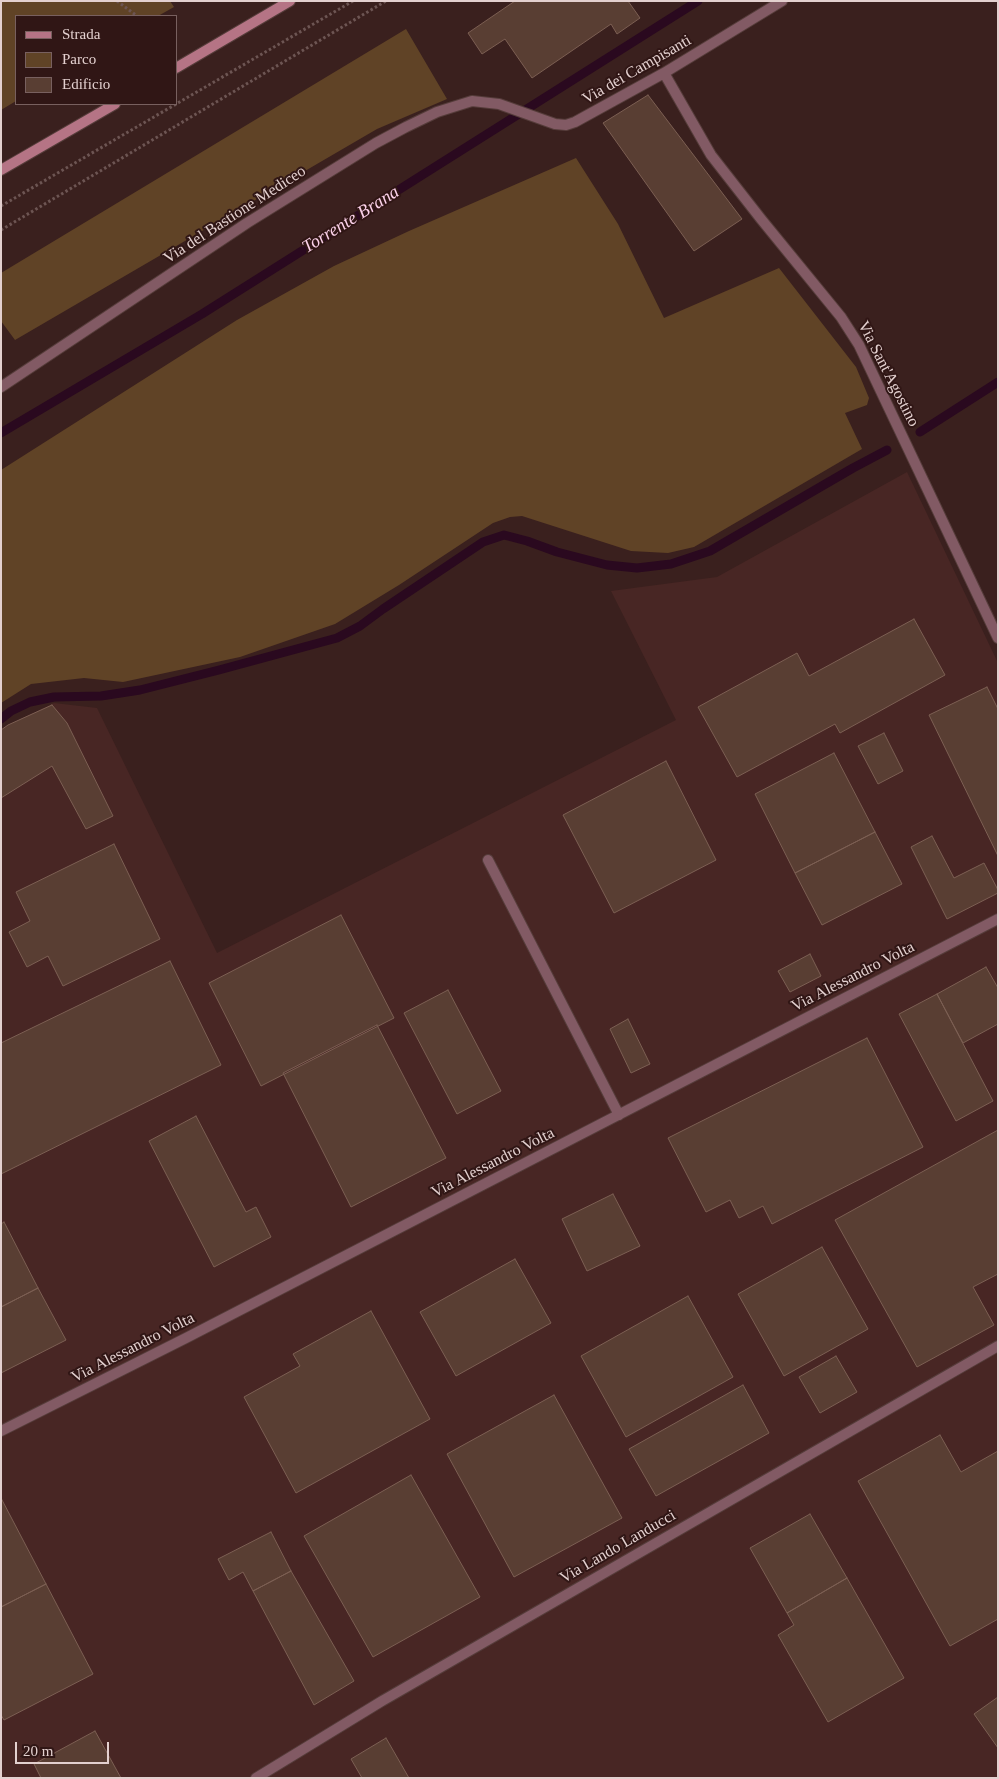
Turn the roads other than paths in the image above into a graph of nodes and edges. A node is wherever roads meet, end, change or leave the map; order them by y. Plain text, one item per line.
1 (290, 1) edge
2 (782, 1) edge
3 (178, 67) edge
4 (664, 73) junction
5 (499, 104) joint
6 (113, 105) edge
7 (1, 170) edge
8 (1, 386) edge
9 (998, 638) edge
10 (488, 860) dead end
11 (998, 919) edge
12 (619, 1115) junction
13 (998, 1346) edge
14 (1, 1431) edge
15 (256, 1778) edge

1 - 3 street
2 - 4 street, Via dei Campisanti
4 - 5 street, Via dei Campisanti
4 - 9 street, Via Sant'Agostino
5 - 8 street, Via del Bastione Mediceo
6 - 7 street
10 - 12 street
11 - 12 street, Via Alessandro Volta
12 - 14 street, Via Alessandro Volta
13 - 15 street, Via Lando Landucci

